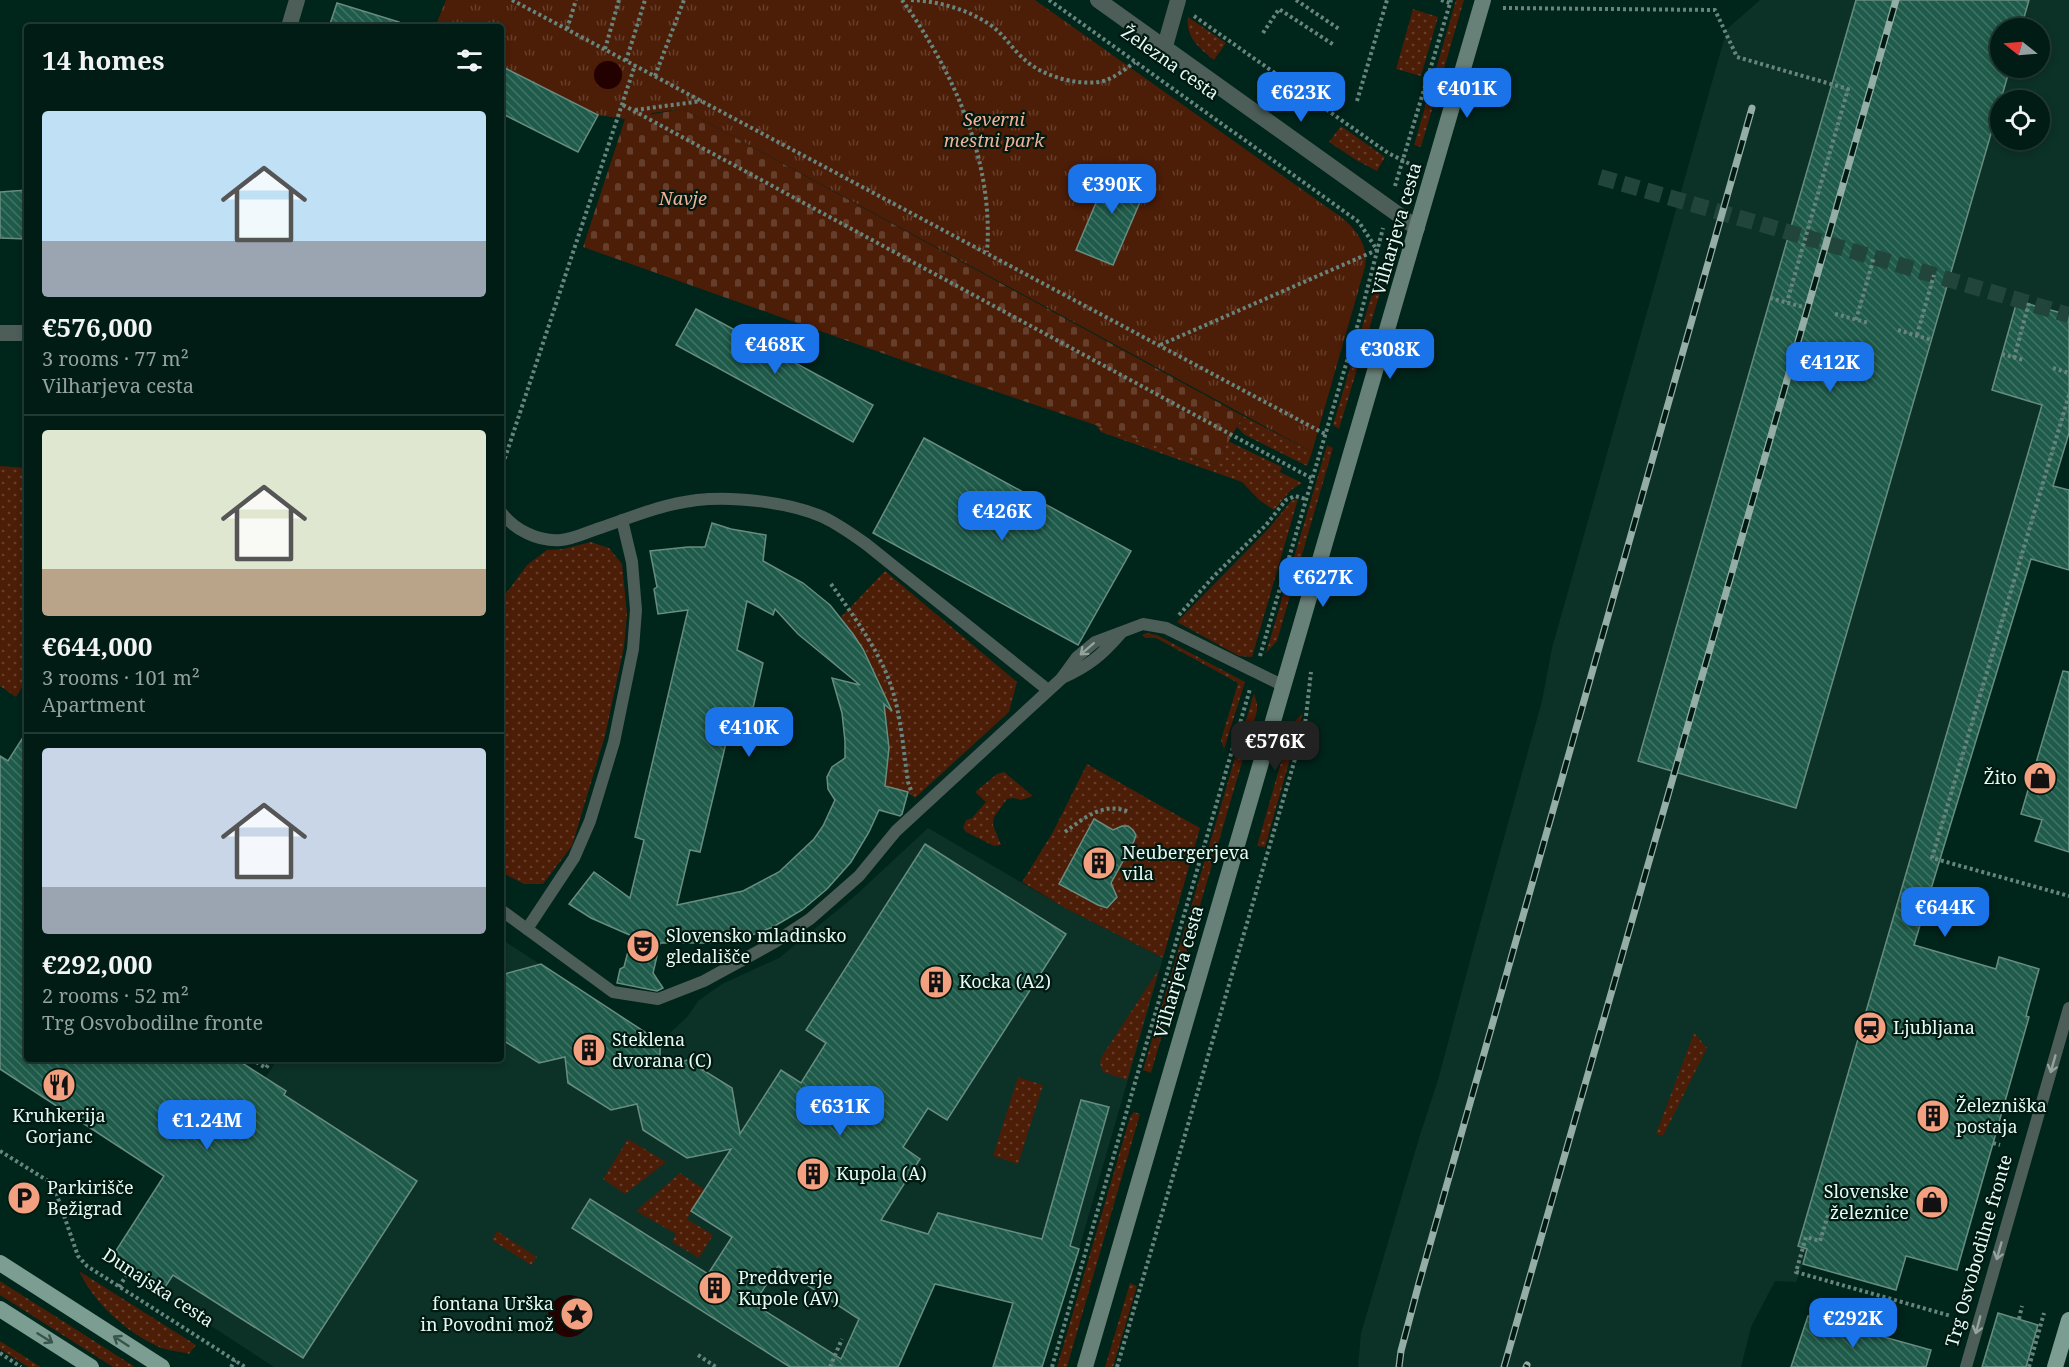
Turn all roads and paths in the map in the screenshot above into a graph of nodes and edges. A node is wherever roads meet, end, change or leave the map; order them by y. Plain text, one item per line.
1 (297, 0) edge
2 (512, 0) edge
3 (576, 0) edge
4 (619, 0) edge
5 (645, 0) edge
6 (684, 0) edge
7 (902, 0) edge
8 (911, 0) edge
9 (1049, 0) edge
10 (1098, 0) edge
11 (1296, 0) edge
12 (1387, 0) edge
13 (1441, 0) edge
14 (1483, 0) edge
15 (1178, 2) edge
16 (1450, 2) edge
17 (1503, 8) dead end
18 (290, 24) edge
19 (567, 29) junction
20 (1339, 29) dead end
21 (1263, 33) dead end
22 (1334, 45) dead end
23 (1165, 46) junction
24 (605, 49) junction
25 (626, 61) junction
26 (1135, 62) junction
27 (635, 65) junction
28 (655, 76) junction
29 (702, 101) junction
30 (1357, 101) dead end
31 (623, 105) junction
32 (634, 111) junction
33 (1402, 162) junction
34 (1408, 164) dead end
35 (1400, 169) dead end
36 (1418, 228) junction
37 (1380, 239) dead end
38 (1377, 250) junction
39 (987, 252) junction
40 (1874, 258) dead end
41 (1374, 268) junction
42 (1379, 270) dead end
43 (1934, 275) dead end
44 (1770, 298) dead end
45 (1787, 302) junction
46 (2030, 303) dead end
47 (1803, 307) dead end
48 (1835, 314) dead end
49 (1856, 320) junction
50 (1869, 323) dead end
51 (1898, 330) dead end
52 (0, 333) edge
53 (24, 333) edge
54 (1917, 335) junction
55 (1931, 340) dead end
56 (1159, 345) junction
57 (2002, 354) dead end
58 (2014, 358) junction
59 (2023, 360) dead end
60 (2053, 368) dead end
61 (2069, 373) edge
62 (2069, 395) edge
63 (1325, 434) junction
64 (504, 461) edge
65 (1312, 479) junction
66 (1307, 499) junction
67 (504, 515) edge
68 (622, 520) junction
69 (831, 584) dead end
70 (1166, 628) junction
71 (1312, 664) dead end
72 (1255, 673) junction
73 (1282, 685) junction
74 (1048, 690) junction
75 (918, 810) junction
76 (1129, 812) dead end
77 (1065, 832) dead end
78 (2069, 896) edge
79 (504, 912) edge
80 (527, 929) junction
81 (2069, 1008) edge
82 (256, 1062) edge
83 (270, 1062) edge
84 (1993, 1143) dead end
85 (2000, 1145) dead end
86 (0, 1150) edge
87 (1828, 1215) dead end
88 (0, 1263) edge
89 (129, 1271) dead end
90 (119, 1287) junction
91 (2022, 1306) dead end
92 (0, 1309) edge
93 (2044, 1313) dead end
94 (1951, 1316) dead end
95 (2019, 1319) dead end
96 (2069, 1320) edge
97 (842, 1339) dead end
98 (0, 1353) edge
99 (698, 1355) dead end
100 (235, 1360) junction
101 (21, 1367) edge
102 (91, 1367) edge
103 (162, 1367) edge
104 (231, 1367) edge
105 (245, 1367) edge
106 (716, 1367) edge
107 (830, 1367) edge
108 (1052, 1367) edge
109 (1085, 1367) edge
110 (1117, 1367) edge
111 (1966, 1367) edge
112 (2029, 1367) edge
113 (2055, 1367) edge

1 - 18 street
2 - 19 path
3 - 19 path
4 - 24 path
5 - 25 path
6 - 28 path
7 - 39 path
8 - 26 path
9 - 26 path, Železna cesta
10 - 23 street, Železna cesta
11 - 20 path
12 - 30 path
13 - 16 path
14 - 36 main road, Vilharjeva cesta
15 - 23 street
15 - 33 path
16 - 33 path, Vilharjeva cesta
17 - 45 path
19 - 24 path
21 - 22 path
23 - 36 street, Železna cesta
24 - 25 path
25 - 27 path
26 - 38 path, Železna cesta
27 - 28 path
27 - 31 path
28 - 29 path
29 - 32 path
29 - 39 path
31 - 32 path
31 - 64 path
32 - 65 path
33 - 34 path
33 - 35 path, Vilharjeva cesta
36 - 73 main road, Vilharjeva cesta
37 - 38 path, Vilharjeva cesta
38 - 41 path, Vilharjeva cesta
38 - 56 path
39 - 56 path
40 - 49 path
41 - 42 path
41 - 63 path, Vilharjeva cesta
43 - 54 path
44 - 45 path
45 - 47 path
46 - 58 path
48 - 49 path
49 - 50 path
51 - 54 path
52 - 53 street
54 - 55 path
56 - 63 path
57 - 58 path
58 - 59 path
60 - 61 path
62 - 78 path
63 - 65 path, Vilharjeva cesta
65 - 66 path, Vilharjeva cesta
66 - 70 path
66 - 72 path, Vilharjeva cesta
67 - 68 lane
68 - 74 lane
68 - 80 lane
69 - 75 path
70 - 72 lane
70 - 74 lane
71 - 110 path
72 - 73 lane
72 - 108 path, Vilharjeva cesta
73 - 109 main road, Vilharjeva cesta
74 - 75 lane
75 - 80 lane
76 - 77 path
79 - 80 lane
81 -> 111 lane, Trg Osvobodilne fronte
82 - 83 path
84 - 85 path
86 - 90 path, Dunajska cesta
87 - 94 path
103 -> 88 main road
89 - 90 path
90 - 100 path, Dunajska cesta
91 - 95 path
92 -> 102 main road
93 - 112 path
96 - 113 main road
97 - 107 path
98 - 101 path
99 - 106 path
100 - 104 path
100 - 105 path, Dunajska cesta

